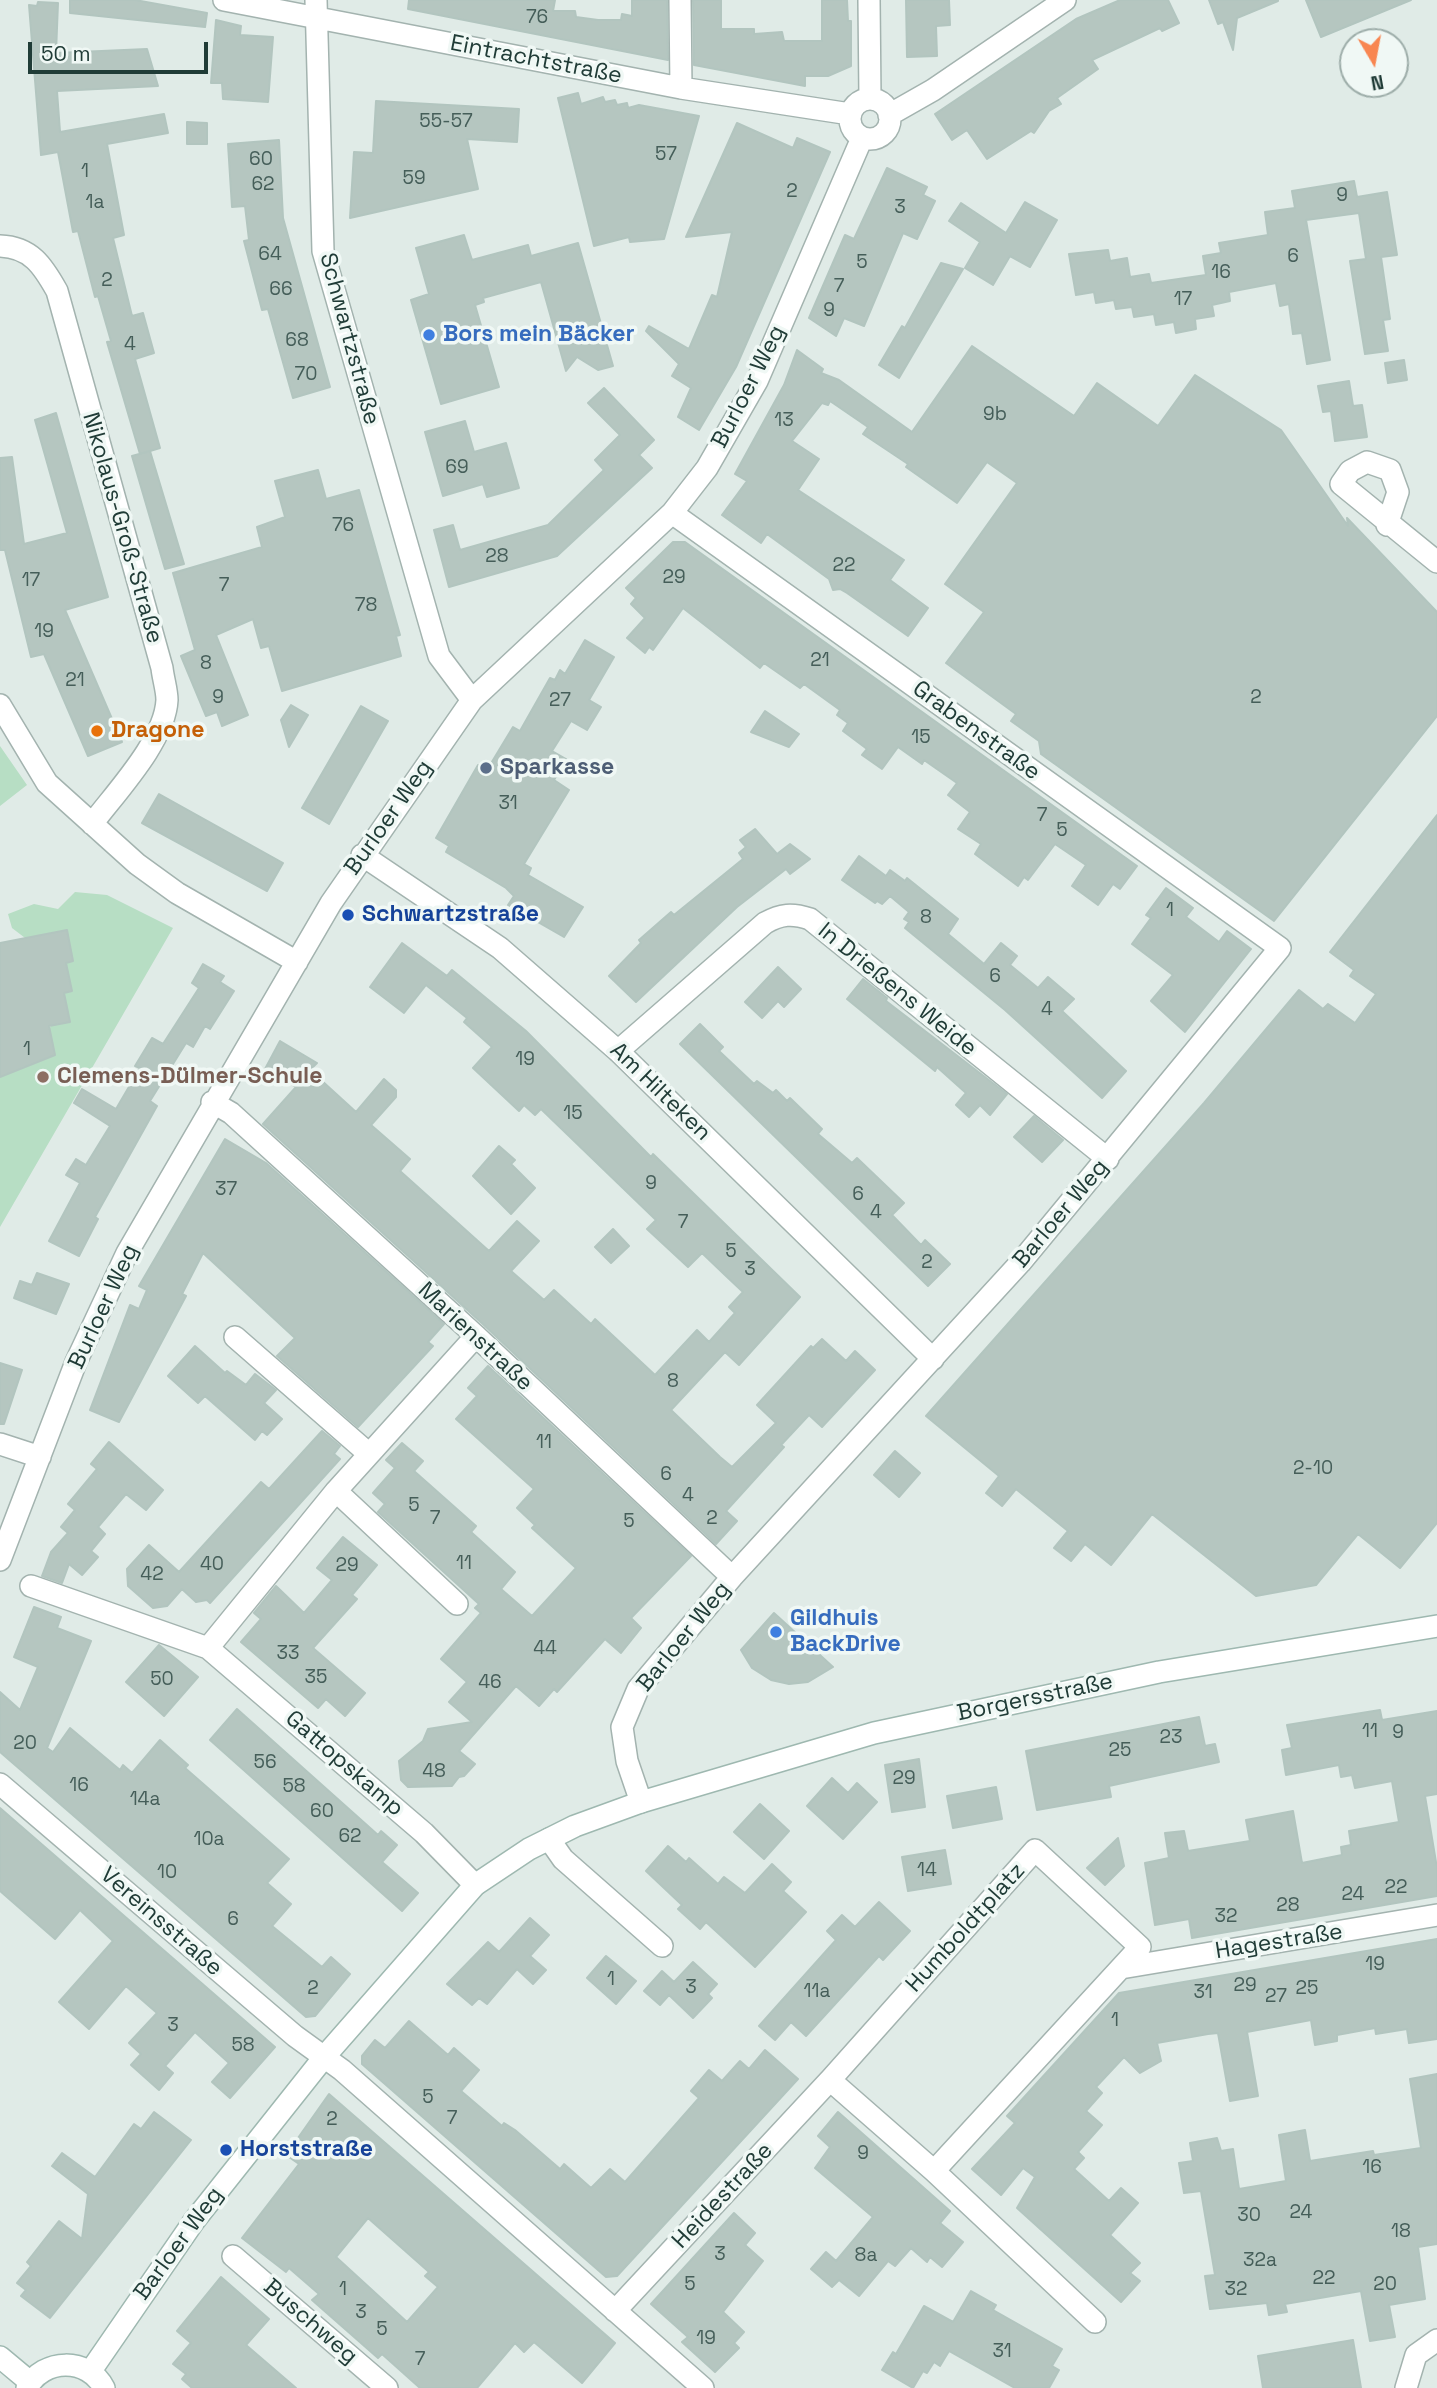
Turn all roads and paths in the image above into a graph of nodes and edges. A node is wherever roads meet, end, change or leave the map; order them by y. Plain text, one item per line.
1 (224, 0) edge
2 (680, 0) edge
3 (869, 0) edge
4 (1066, 0) edge
5 (315, 8) edge
6 (681, 88) junction
7 (870, 98) junction
8 (850, 114) junction
9 (890, 115) junction
10 (862, 138) junction
11 (0, 246) edge
12 (672, 513) junction
13 (1387, 525) dead end
14 (1437, 562) edge
15 (472, 700) junction
16 (0, 705) edge
17 (92, 824) junction
18 (362, 855) junction
19 (1280, 948) joint
20 (297, 962) junction
21 (618, 1051) junction
22 (212, 1102) junction
23 (1108, 1159) junction
24 (475, 1336) junction
25 (235, 1338) dead end
26 (933, 1359) junction
27 (0, 1444) edge
28 (369, 1454) junction
29 (40, 1457) junction
30 (336, 1491) junction
31 (0, 1560) edge
32 (732, 1577) junction
33 (31, 1586) dead end
34 (457, 1604) dead end
35 (1437, 1626) edge
36 (208, 1648) junction
37 (0, 1784) edge
38 (641, 1802) junction
39 (549, 1839) junction
40 (475, 1885) junction
41 (1437, 1915) edge
42 (662, 1946) dead end
43 (1121, 1968) junction
44 (325, 2056) junction
45 (831, 2080) junction
46 (934, 2171) junction
47 (233, 2256) dead end
48 (615, 2311) junction
49 (1095, 2322) dead end
50 (1437, 2340) edge
51 (0, 2357) edge
52 (97, 2380) edge
53 (29, 2385) edge
54 (387, 2388) edge
55 (703, 2388) edge
56 (1406, 2388) edge

1 - 5 street, Eintrachtstraße
2 - 6 street
3 - 7 street
4 - 9 street
5 - 6 street, Eintrachtstraße
5 - 15 street, Schwartzstraße
6 - 8 street, Eintrachtstraße
7 - 8 street
7 - 9 street
8 - 10 street
9 - 10 street
10 - 12 street, Burloer Weg
11 - 17 street, Nikolaus-Groß-Straße
12 - 15 street, Burloer Weg
12 - 19 street, Grabenstraße
13 - 14 street
15 - 18 street, Burloer Weg
16 - 17 street
17 - 20 street
18 - 20 street, Burloer Weg
18 - 21 street, Am Hilteken
19 - 23 street, Barloer Weg
20 - 22 street, Burloer Weg
21 - 23 street, In Drießens Weide
21 - 26 street, Am Hilteken
22 - 24 street, Marienstraße
22 - 29 street, Burloer Weg
23 - 26 street, Barloer Weg
24 - 28 street
24 - 32 street, Marienstraße
25 - 28 street
26 - 32 street, Barloer Weg
27 - 29 street
28 - 30 street
29 - 31 street, Burloer Weg
30 - 34 street
30 - 36 street
32 - 38 street, Barloer Weg
33 - 36 street, Gattopskamp
35 - 38 street, Borgersstraße
36 - 40 street, Gattopskamp
37 - 44 street, Vereinsstraße
38 - 39 street, Barloer Weg
39 - 40 street, Barloer Weg
39 - 42 street
40 - 44 street, Barloer Weg
41 - 43 street, Hagestraße
43 - 45 street, Humboldtplatz
43 - 46 street, Humboldtplatz
44 - 48 street
44 - 52 street, Barloer Weg
45 - 46 street
45 - 48 street, Heidestraße
46 - 49 street
47 - 54 street, Buschweg
48 - 55 street
50 - 56 street
51 - 53 street
52 - 53 street

